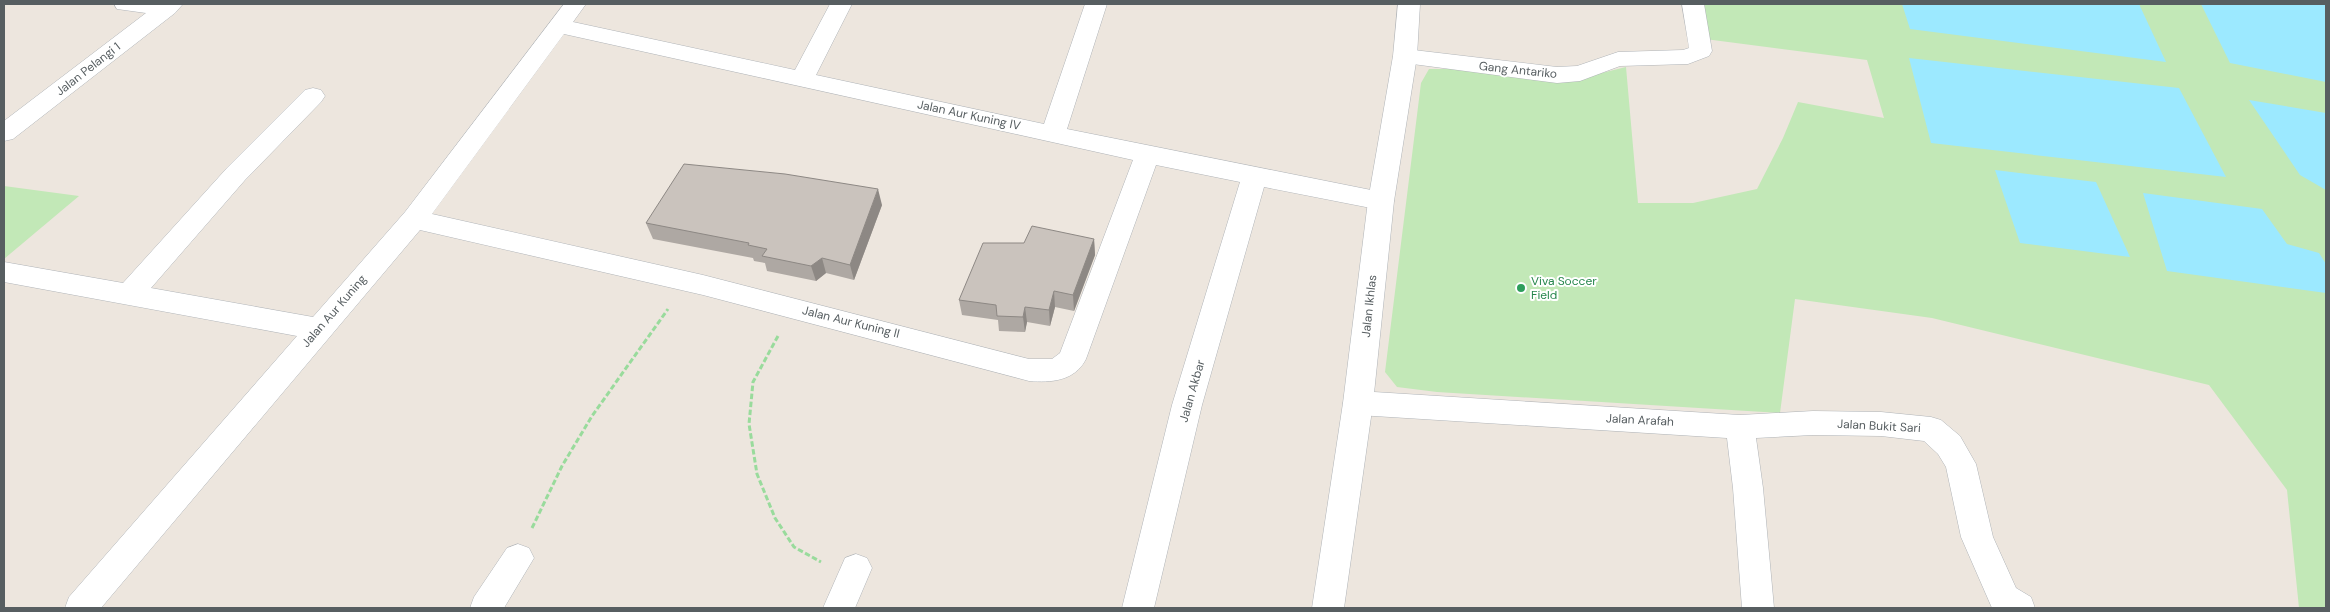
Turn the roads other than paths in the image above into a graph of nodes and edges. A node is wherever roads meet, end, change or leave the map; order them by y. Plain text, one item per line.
1 (125, 4) edge
2 (575, 4) edge
3 (841, 4) edge
4 (1096, 4) edge
5 (1409, 4) edge
6 (1693, 4) edge
7 (169, 6) edge
8 (558, 26) junction
9 (1405, 56) junction
10 (802, 80) junction
11 (313, 96) dead end
12 (1053, 133) junction
13 (4, 134) edge
14 (1147, 155) junction
15 (1254, 177) junction
16 (1381, 201) junction
17 (414, 219) junction
18 (4, 272) edge
19 (128, 296) junction
20 (318, 329) junction
21 (1358, 403) junction
22 (1740, 427) junction
23 (518, 558) road end
24 (856, 568) road end
25 (81, 608) edge
26 (486, 608) edge
27 (839, 608) edge
28 (1138, 608) edge
29 (1328, 608) edge
30 (1758, 608) edge
31 (2019, 608) edge

1 - 7 street
2 - 8 street, Jalan Aur Kuning
3 - 10 street
4 - 12 street
5 - 9 street, Jalan Ikhlas
6 - 9 street, Gang Antariko
7 - 13 street, Jalan Pelangi 1
8 - 10 street, Jalan Aur Kuning IV
8 - 17 street, Jalan Aur Kuning
9 - 16 street, Jalan Ikhlas
10 - 12 street, Jalan Aur Kuning IV
11 - 19 street
12 - 14 street, Jalan Aur Kuning IV
14 - 15 street, Jalan Aur Kuning IV
14 - 17 street, Jalan Aur Kuning II
15 - 16 street, Jalan Aur Kuning IV
15 - 28 street, Jalan Akbar
16 - 21 street, Jalan Ikhlas
17 - 20 street, Jalan Aur Kuning
18 - 19 street
19 - 20 street
20 - 25 street, Jalan Aur Kuning
21 - 22 street, Jalan Arafah
21 - 29 street, Jalan Ikhlas
22 - 30 street
22 - 31 street, Jalan Bukit Sari
23 - 26 street
24 - 27 street

